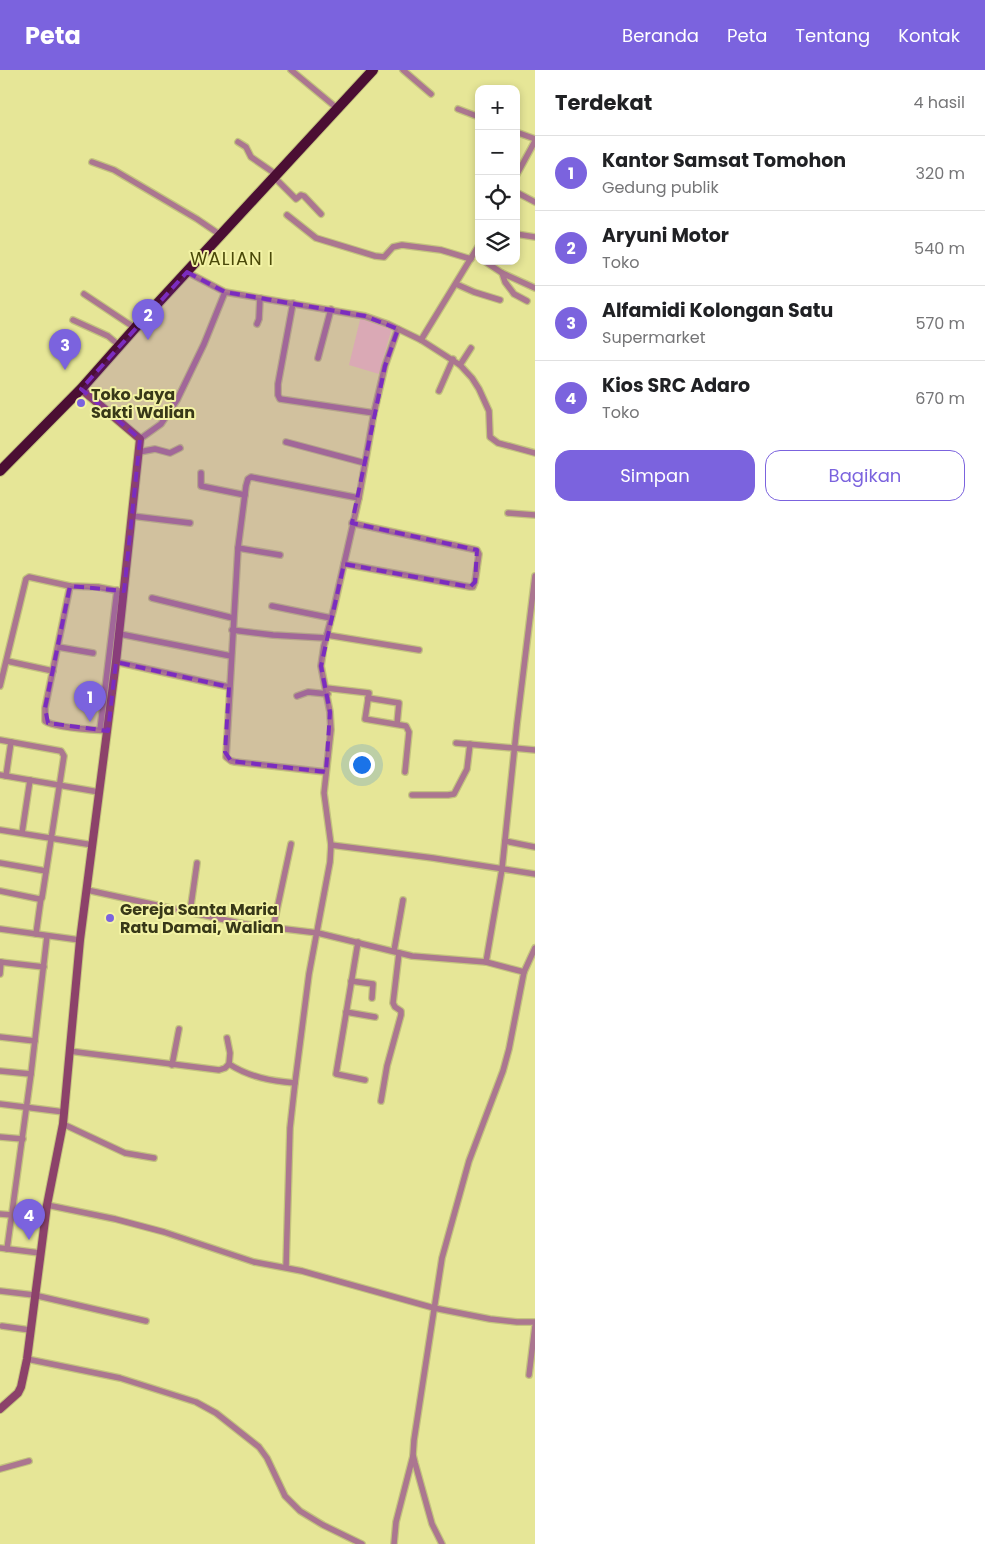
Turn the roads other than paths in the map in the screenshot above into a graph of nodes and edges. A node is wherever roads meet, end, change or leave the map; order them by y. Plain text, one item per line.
1 (291, 70) edge
2 (373, 70) edge
3 (403, 70) edge
4 (431, 94) dead end
5 (338, 109) junction
6 (458, 109) dead end
7 (475, 115) edge
8 (520, 134) edge
9 (535, 140) edge
10 (238, 142) dead end
11 (92, 162) dead end
12 (517, 175) edge
13 (276, 177) junction
14 (520, 194) edge
15 (535, 202) edge
16 (287, 214) dead end
17 (321, 214) dead end
18 (520, 235) edge
19 (222, 236) junction
20 (535, 237) edge
21 (474, 257) edge
22 (490, 265) edge
23 (187, 272) junction
24 (502, 273) junction
25 (456, 284) junction
26 (535, 288) edge
27 (225, 292) junction
28 (84, 294) dead end
29 (260, 298) junction
30 (500, 300) dead end
31 (527, 301) dead end
32 (293, 303) junction
33 (331, 309) junction
34 (73, 320) dead end
35 (258, 324) dead end
36 (135, 328) junction
37 (398, 329) junction
38 (421, 340) junction
39 (120, 346) junction
40 (472, 348) dead end
41 (318, 358) dead end
42 (453, 359) junction
43 (460, 365) junction
44 (81, 389) junction
45 (439, 390) dead end
46 (374, 413) junction
47 (140, 439) junction
48 (286, 442) dead end
49 (180, 448) dead end
50 (139, 452) junction
51 (535, 453) edge
52 (365, 463) junction
53 (0, 472) edge
54 (201, 473) dead end
55 (245, 495) junction
56 (359, 498) junction
57 (508, 512) dead end
58 (535, 515) edge
59 (132, 516) junction
60 (190, 523) dead end
61 (352, 523) junction
62 (238, 548) junction
63 (280, 555) dead end
64 (344, 564) junction
65 (535, 576) edge
66 (70, 586) junction
67 (120, 591) junction
68 (152, 598) dead end
69 (272, 606) dead end
70 (233, 618) junction
71 (331, 618) junction
72 (232, 630) junction
73 (120, 634) junction
74 (326, 636) junction
75 (58, 647) junction
76 (419, 650) dead end
77 (93, 653) dead end
78 (231, 656) junction
79 (7, 661) junction
80 (116, 662) junction
81 (53, 671) junction
82 (0, 686) edge
83 (229, 687) junction
84 (327, 692) junction
85 (297, 696) dead end
86 (368, 698) junction
87 (397, 724) junction
88 (104, 731) junction
89 (0, 740) edge
90 (11, 742) junction
91 (456, 743) dead end
92 (470, 744) junction
93 (515, 747) junction
94 (535, 750) edge
95 (326, 772) junction
96 (405, 772) dead end
97 (3, 775) edge
98 (30, 780) junction
99 (60, 786) junction
100 (99, 792) junction
101 (412, 795) dead end
102 (0, 830) edge
103 (22, 833) junction
104 (52, 838) junction
105 (505, 841) junction
106 (291, 844) dead end
107 (93, 845) junction
108 (331, 845) junction
109 (535, 847) edge
110 (0, 863) edge
111 (197, 863) dead end
112 (502, 869) junction
113 (46, 871) junction
114 (535, 874) edge
115 (87, 890) junction
116 (0, 891) edge
117 (41, 898) junction
118 (403, 900) dead end
119 (190, 912) junction
120 (273, 928) junction
121 (0, 929) edge
122 (318, 933) junction
123 (36, 934) junction
124 (47, 936) junction
125 (80, 940) junction
126 (358, 942) junction
127 (535, 948) edge
128 (397, 952) junction
129 (1, 962) edge
130 (486, 962) junction
131 (44, 967) junction
132 (524, 972) junction
133 (0, 974) edge
134 (351, 981) junction
135 (372, 998) dead end
136 (346, 1012) junction
137 (375, 1017) dead end
138 (179, 1029) dead end
139 (0, 1037) edge
140 (227, 1038) dead end
141 (34, 1041) junction
142 (69, 1052) junction
143 (229, 1064) junction
144 (172, 1065) junction
145 (0, 1071) edge
146 (31, 1074) junction
147 (365, 1080) dead end
148 (295, 1083) junction
149 (381, 1101) dead end
150 (0, 1104) edge
151 (26, 1107) junction
152 (64, 1112) junction
153 (63, 1124) junction
154 (0, 1137) edge
155 (23, 1139) junction
156 (154, 1158) dead end
157 (47, 1205) junction
158 (0, 1214) edge
159 (12, 1215) junction
160 (0, 1248) edge
161 (7, 1249) junction
162 (40, 1253) junction
163 (286, 1267) junction
164 (0, 1292) edge
165 (34, 1295) junction
166 (434, 1308) junction
167 (146, 1321) dead end
168 (535, 1322) edge
169 (2, 1326) dead end
170 (535, 1326) edge
171 (30, 1330) junction
172 (27, 1360) junction
173 (529, 1374) dead end
174 (0, 1409) edge
175 (413, 1455) junction
176 (29, 1461) dead end
177 (0, 1469) edge
178 (362, 1544) edge
179 (394, 1544) edge
180 (442, 1544) edge

1 - 5 street
2 - 5 highway
3 - 4 street
5 - 13 highway
6 - 7 street
8 - 9 street
9 - 12 street
10 - 13 street
11 - 19 street
13 - 17 street
13 - 19 highway
14 - 15 street
16 - 21 street
18 - 20 street
19 - 23 highway
21 - 25 street
22 - 24 street
23 - 27 street
23 - 36 highway
24 - 26 street
24 - 31 street
25 - 30 street
25 - 38 street
27 - 29 street
27 - 47 street
28 - 36 street
29 - 32 street
29 - 35 street
32 - 33 street
32 - 46 street
33 - 37 street
33 - 41 street
34 - 39 street
36 - 39 highway
37 - 38 street
37 - 46 street
38 - 42 street
39 - 44 highway
40 - 43 street
42 - 43 street
42 - 45 street
43 - 51 street
44 - 47 street
44 - 53 highway
46 - 52 street
47 - 50 street
48 - 52 street
49 - 50 street
50 - 59 street
52 - 56 street
54 - 55 street
55 - 56 street
55 - 62 street
56 - 61 street
57 - 58 street
59 - 60 street
59 - 67 street
61 - 64 street
61 - 64 street
62 - 63 street
62 - 70 street
64 - 71 street
65 - 93 street
66 - 67 street
66 - 75 street
66 - 79 street
67 - 73 street
67 - 88 street
68 - 70 street
69 - 71 street
70 - 72 street
71 - 74 street
72 - 74 street
72 - 78 street
73 - 78 street
73 - 80 street
74 - 76 street
74 - 84 street
75 - 77 street
75 - 81 street
78 - 83 street
79 - 81 street
79 - 82 street
80 - 83 street
80 - 88 street
81 - 88 street
83 - 95 street
84 - 85 street
84 - 86 street
84 - 95 street
86 - 87 street
86 - 87 street
87 - 96 street
88 - 100 street
89 - 90 street
90 - 97 street
90 - 99 street
91 - 92 street
92 - 93 street
92 - 101 street
93 - 94 street
93 - 105 street
95 - 108 street
97 - 98 street
98 - 99 street
98 - 103 street
99 - 100 street
99 - 104 street
100 - 107 street
102 - 103 street
103 - 104 street
104 - 107 street
104 - 113 street
105 - 109 street
105 - 112 street
106 - 120 street
107 - 115 street
108 - 112 street
108 - 122 street
110 - 113 street
111 - 119 street
112 - 114 street
112 - 130 street
113 - 117 street
115 - 119 street
115 - 125 street
116 - 117 street
117 - 123 street
118 - 128 street
119 - 120 street
120 - 122 street
121 - 123 street
122 - 126 street
122 - 148 street
123 - 124 street
124 - 125 street
124 - 131 street
125 - 142 street
126 - 128 street
126 - 134 street
127 - 132 street
128 - 130 street
128 - 149 street
129 - 131 street
129 - 133 street
130 - 132 street
131 - 141 street
132 - 166 street
134 - 135 street
134 - 136 street
136 - 137 street
136 - 147 street
138 - 144 street
139 - 141 street
140 - 143 street
141 - 146 street
142 - 144 street
142 - 152 street
143 - 144 street
143 - 148 street
145 - 146 street
146 - 151 street
148 - 163 street
150 - 151 street
151 - 152 street
151 - 155 street
152 - 153 street
153 - 156 street
153 - 157 street
154 - 155 street
155 - 159 street
157 - 162 street
157 - 163 street
158 - 159 street
159 - 161 street
160 - 161 street
161 - 162 street
162 - 165 street
163 - 166 street
164 - 165 street
165 - 167 street
165 - 171 street
166 - 168 street
166 - 175 street
169 - 171 street
170 - 173 street
171 - 172 street
172 - 174 street
172 - 178 street
175 - 179 street
175 - 180 street
176 - 177 street

